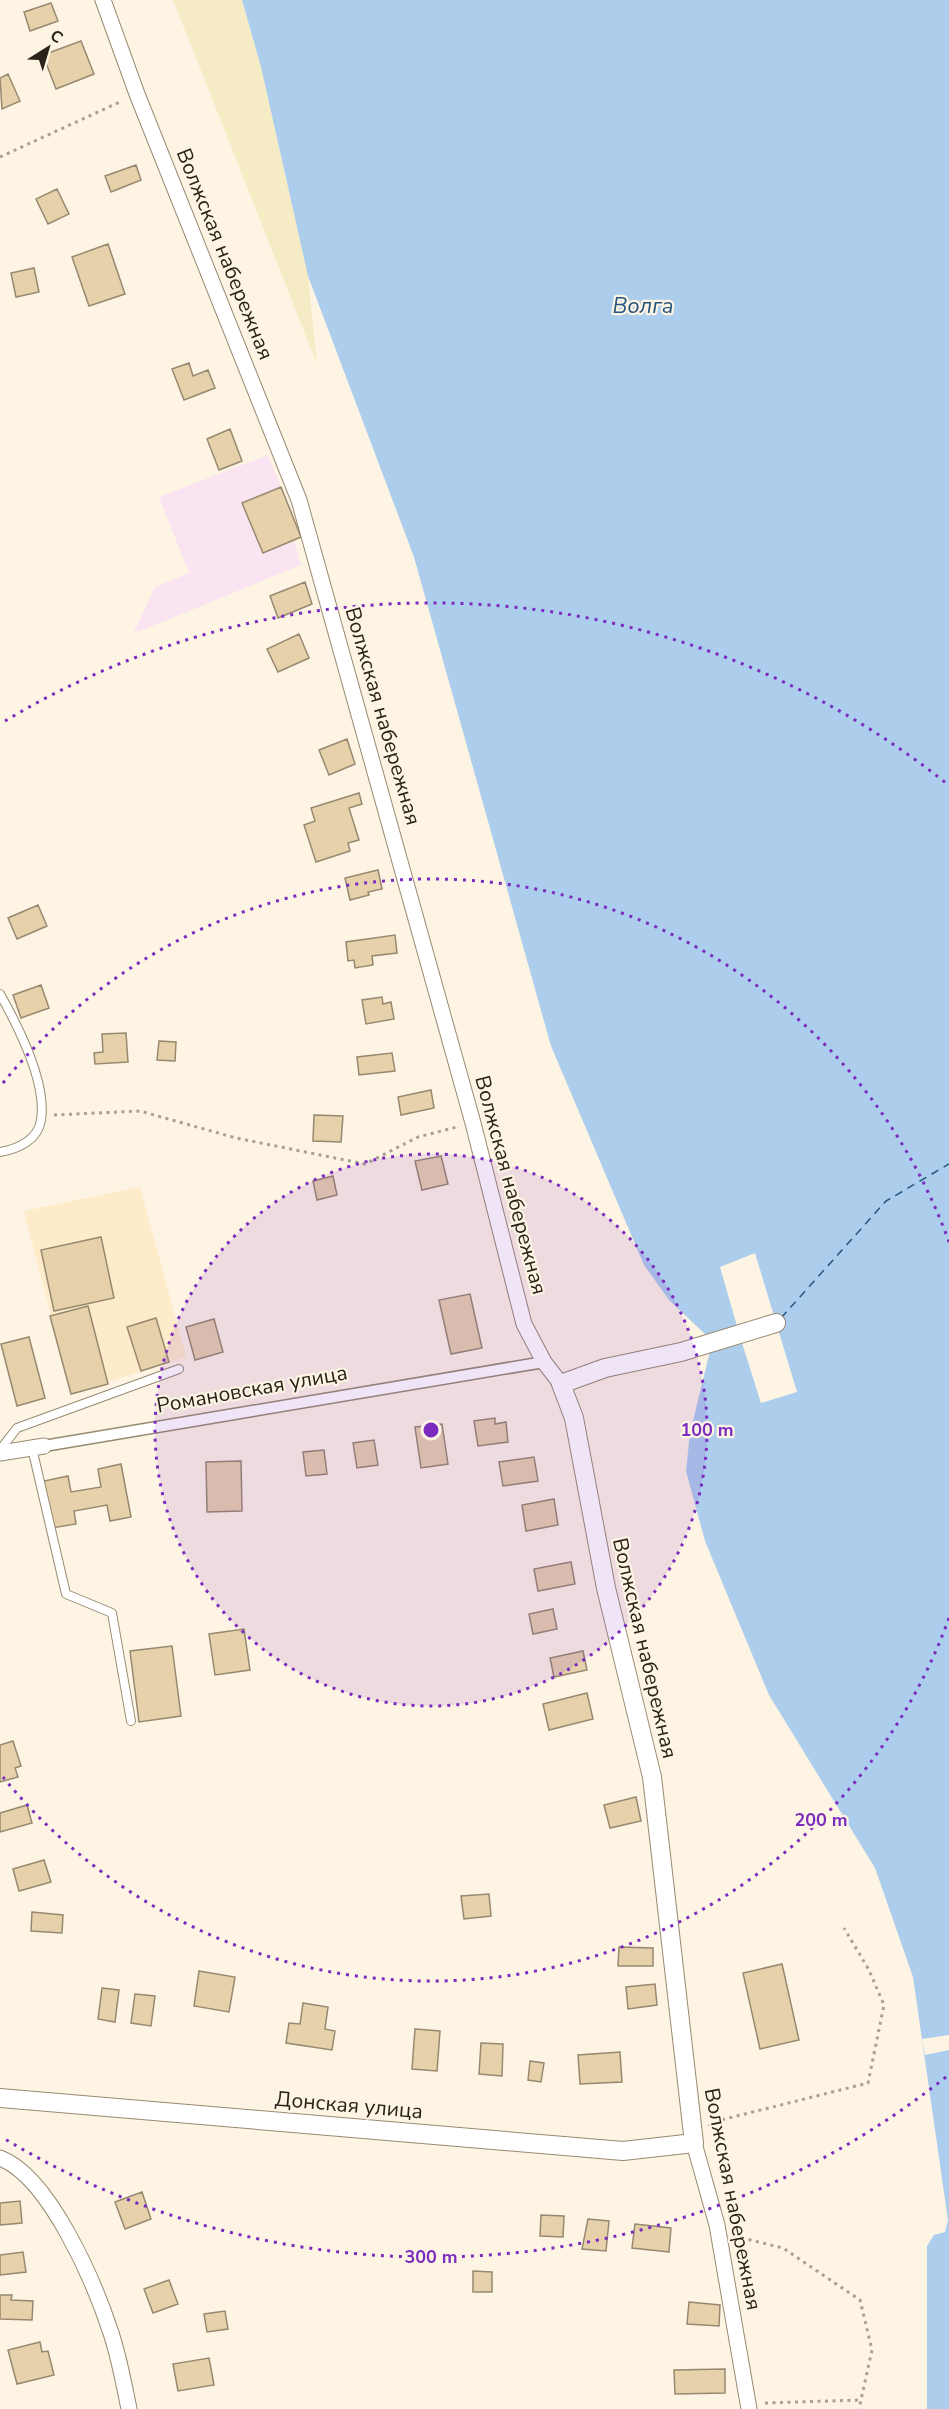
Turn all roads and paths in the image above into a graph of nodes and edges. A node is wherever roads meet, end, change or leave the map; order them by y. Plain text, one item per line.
1 (103, 0) edge
2 (137, 94) junction
3 (0, 157) edge
4 (0, 994) edge
5 (41, 1115) junction
6 (473, 1123) junction
7 (0, 1152) edge
8 (776, 1323) dead end
9 (544, 1362) junction
10 (178, 1369) dead end
11 (561, 1384) junction
12 (38, 1447) junction
13 (0, 1451) edge
14 (131, 1721) dead end
15 (844, 1928) dead end
16 (0, 2098) edge
17 (694, 2143) junction
18 (0, 2158) edge
19 (718, 2231) junction
20 (861, 2400) junction
21 (748, 2406) edge
22 (129, 2409) edge
23 (859, 2409) edge

1 - 2 street, Волжская набережная
2 - 3 path
2 - 6 street, Волжская набережная
4 - 5 lane
5 - 6 path
5 - 7 lane
6 - 9 street, Волжская набережная
8 - 11 street
9 - 11 street, Волжская набережная
9 - 12 street, Романовская улица
10 - 13 lane
11 - 17 street, Волжская набережная
12 - 13 street, Романовская улица
12 - 14 lane
15 - 17 path
16 - 17 street, Донская улица
17 - 19 street, Волжская набережная
18 - 22 street
19 - 20 path
19 - 21 street, Волжская набережная
20 - 21 path
20 - 23 path

